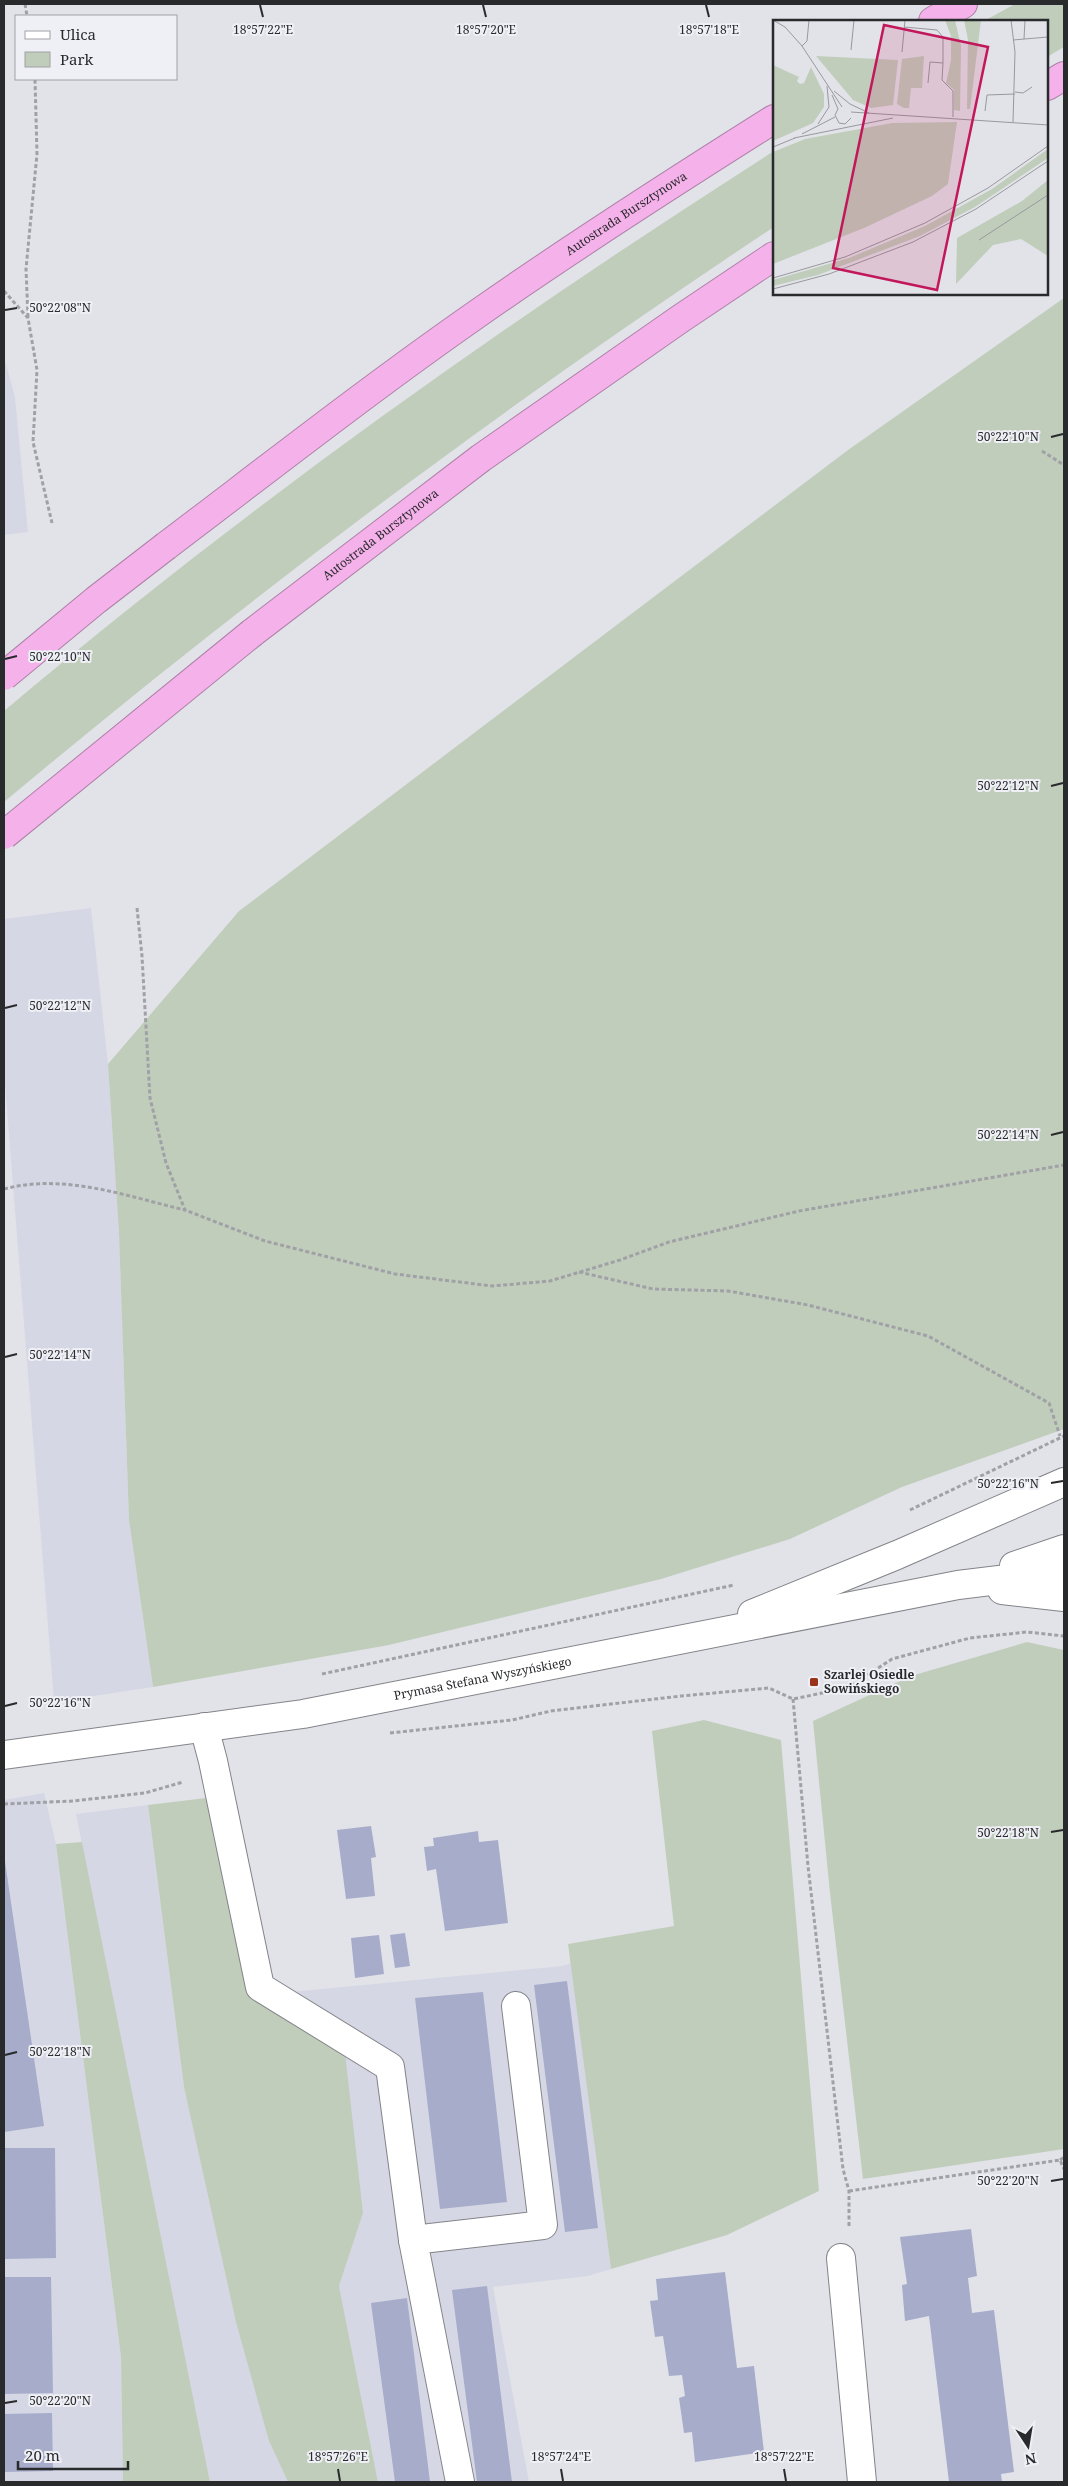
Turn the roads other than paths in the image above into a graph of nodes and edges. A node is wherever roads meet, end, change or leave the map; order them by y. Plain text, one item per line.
1 (963, 4) edge
2 (935, 20) edge
3 (1064, 76) edge
4 (1048, 85) edge
5 (773, 120) edge
6 (773, 257) edge
7 (4, 676) edge
8 (4, 835) edge
9 (1064, 1482) edge
10 (1064, 1549) edge
11 (1064, 1572) edge
12 (958, 1585) junction
13 (1064, 1597) edge
14 (694, 1637) junction
15 (204, 1727) junction
16 (4, 1755) edge
17 (516, 2006) dead end
18 (413, 2240) junction
19 (841, 2258) dead end
20 (460, 2482) edge
21 (862, 2482) edge

1 - 2 highway
3 - 4 highway
5 - 7 highway, Autostrada Bursztynowa, bridge
6 - 8 highway, Autostrada Bursztynowa, bridge
9 - 14 street
10 - 12 street, Prymasa Stefana Wyszyńskiego
11 - 12 street, Prymasa Stefana Wyszyńskiego
12 - 13 street
12 - 14 street, Prymasa Stefana Wyszyńskiego
14 - 15 street, Prymasa Stefana Wyszyńskiego
15 - 16 street, Prymasa Stefana Wyszyńskiego
15 - 18 street
17 - 18 street
18 - 20 street
19 - 21 street

